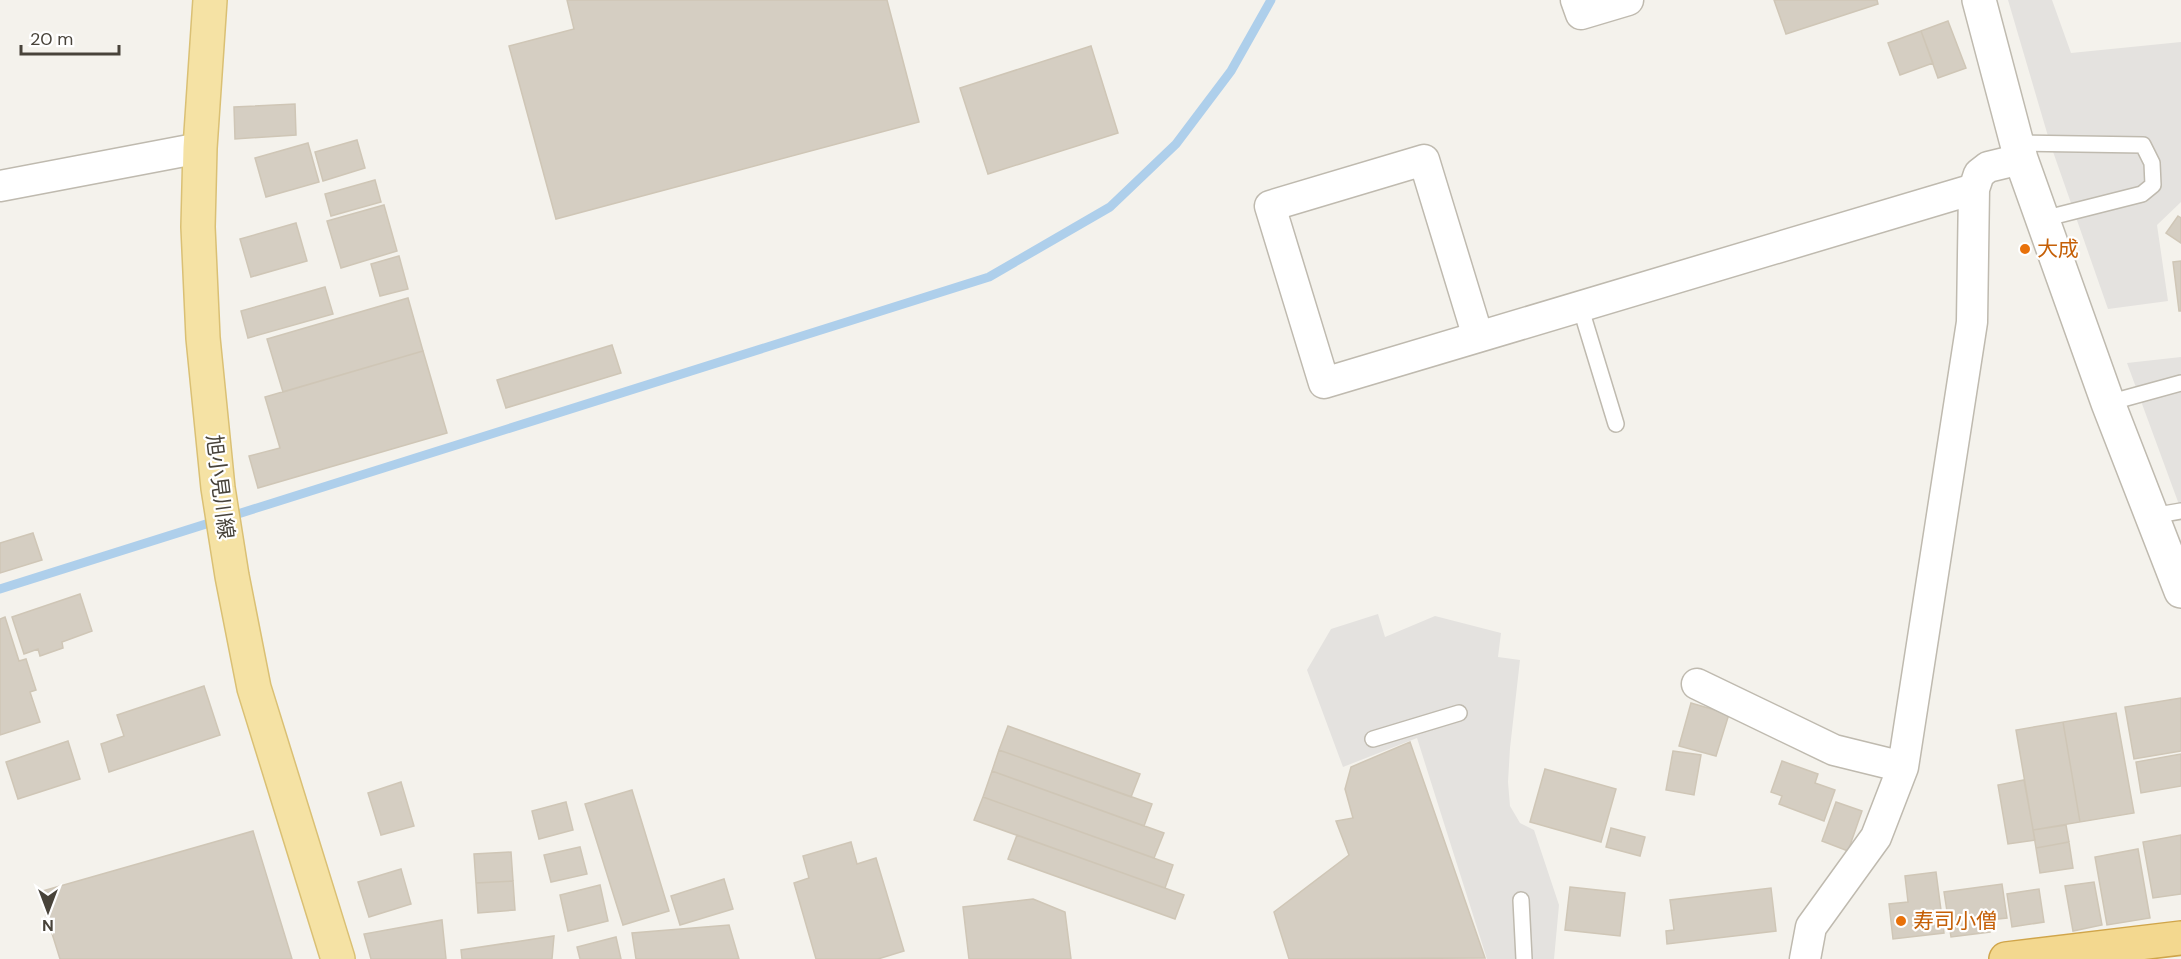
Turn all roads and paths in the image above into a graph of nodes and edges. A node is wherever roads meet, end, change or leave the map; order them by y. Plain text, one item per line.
1 (210, 0) edge
2 (1576, 0) edge
3 (1628, 0) edge
4 (1978, 0) edge
5 (200, 148) junction
6 (2019, 151) junction
7 (0, 186) edge
8 (1974, 189) junction
9 (2043, 219) junction
10 (1580, 306) junction
11 (1478, 337) junction
12 (2181, 383) edge
13 (2108, 403) junction
14 (1616, 424) dead end
15 (2167, 514) edge
16 (2181, 591) edge
17 (1697, 684) dead end
18 (1459, 713) dead end
19 (1372, 739) dead end
20 (1903, 767) junction
21 (1521, 900) dead end
22 (2181, 938) edge
23 (338, 959) edge
24 (1524, 959) edge
25 (1805, 959) edge
26 (2006, 959) edge

1 - 5 main road, 旭小見川線
2 - 3 street
4 - 6 street
5 - 7 street
5 - 23 main road, 旭小見川線
6 - 8 street
6 - 9 street
6 - 9 lane
8 - 10 street
8 - 20 street
9 - 13 street
10 - 11 street
10 - 14 lane
11 - 11 street
12 - 13 lane
13 - 15 street
15 - 16 street
17 - 20 street
18 - 19 lane
20 - 25 street
21 - 24 lane
22 - 26 highway

